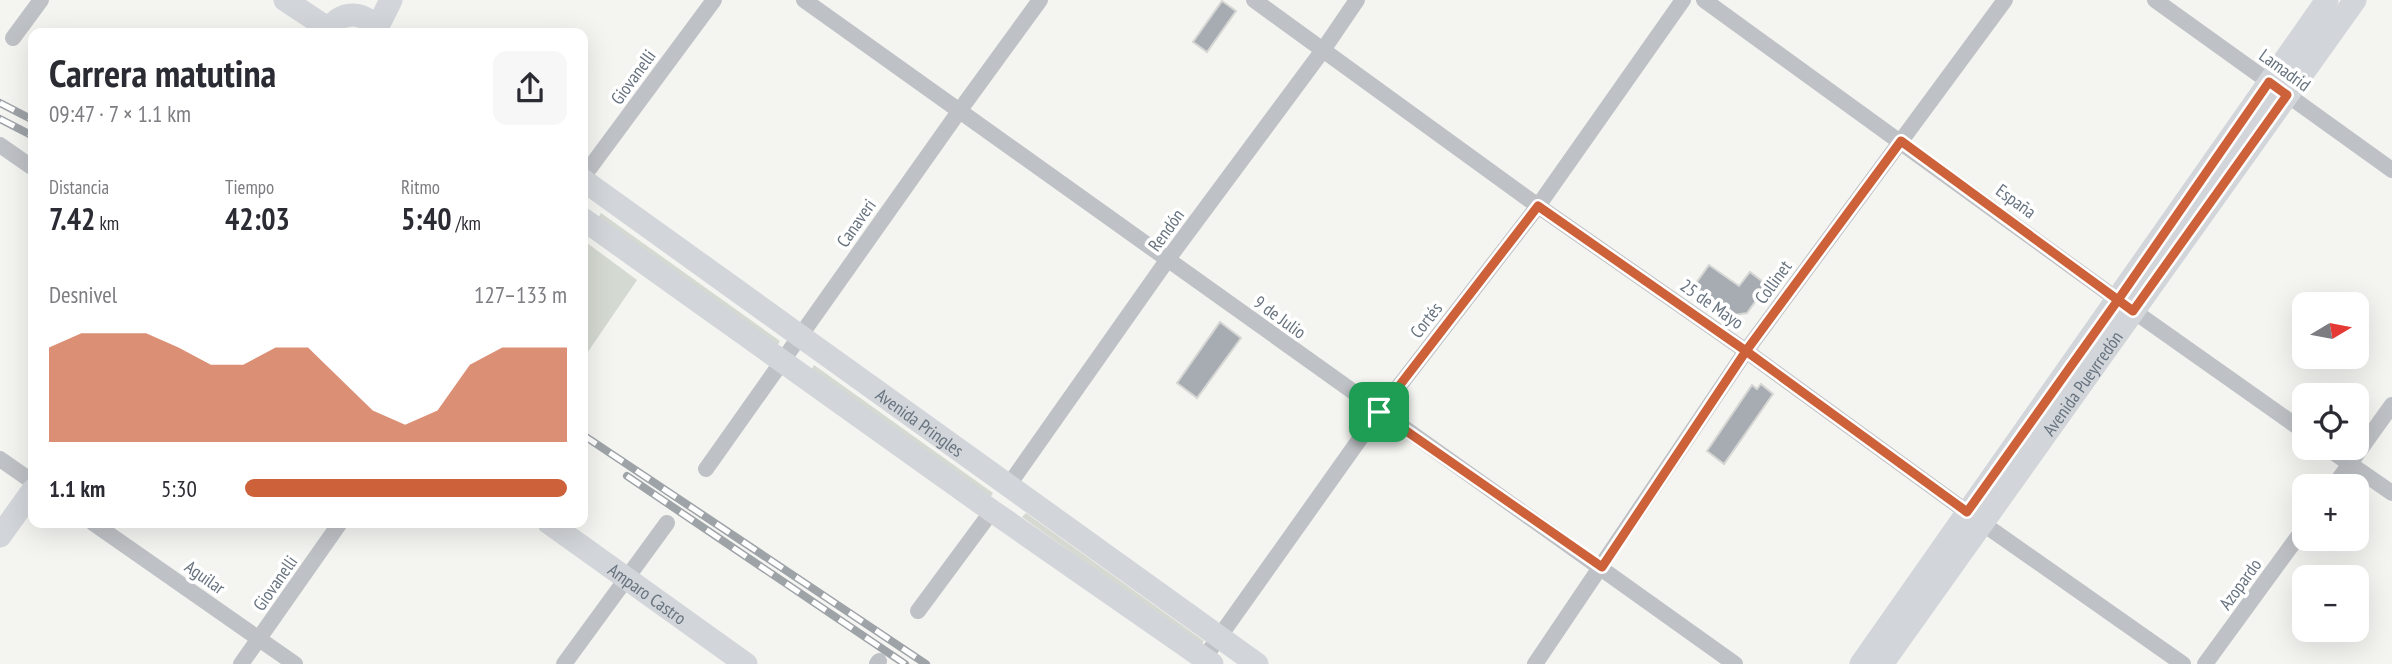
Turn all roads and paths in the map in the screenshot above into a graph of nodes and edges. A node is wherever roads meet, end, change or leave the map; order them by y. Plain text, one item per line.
1 (41, 0) edge
2 (285, 0) edge
3 (391, 0) edge
4 (713, 0) edge
5 (804, 0) edge
6 (1040, 0) edge
7 (1254, 0) edge
8 (1357, 0) edge
9 (1683, 0) edge
10 (1704, 0) edge
11 (2005, 0) edge
12 (2155, 0) edge
13 (2327, 0) edge
14 (2355, 0) edge
15 (362, 7) edge
16 (324, 28) edge
17 (330, 28) edge
18 (376, 28) edge
19 (379, 28) edge
20 (13, 38) dead end
21 (1323, 50) junction
22 (2278, 88) junction
23 (960, 110) junction
24 (1901, 141) junction
25 (0, 145) edge
26 (28, 165) edge
27 (2392, 170) edge
28 (588, 172) edge
29 (588, 183) edge
30 (1538, 206) junction
31 (588, 223) edge
32 (1168, 259) junction
33 (2126, 306) junction
34 (800, 337) junction
35 (1746, 351) junction
36 (782, 362) junction
37 (2392, 405) edge
38 (1379, 412) junction
39 (2292, 423) edge
40 (0, 459) edge
41 (2344, 460) edge
42 (2350, 464) junction
43 (706, 469) dead end
44 (2343, 474) edge
45 (28, 479) edge
46 (1008, 486) junction
47 (2392, 493) edge
48 (28, 497) edge
49 (992, 511) junction
50 (1975, 518) junction
51 (667, 523) dead end
52 (100, 528) edge
53 (337, 528) edge
54 (556, 528) edge
55 (0, 536) edge
56 (2292, 545) edge
57 (1602, 567) junction
58 (626, 578) junction
59 (918, 611) dead end
60 (1219, 637) junction
61 (260, 638) junction
62 (1205, 662) edge
63 (241, 664) edge
64 (295, 664) edge
65 (564, 664) edge
66 (746, 664) edge
67 (1257, 664) edge
68 (1535, 664) edge
69 (1735, 664) edge
70 (1861, 664) edge
71 (1882, 664) edge
72 (2183, 664) edge
73 (2206, 664) edge

1 - 20 street
2 - 16 main road
3 - 19 main road
4 - 28 street, Giovanelli
5 - 23 street, 9 de Julio
6 - 23 street, Canaveri
7 - 21 street, 25 de Mayo
8 - 21 street, Rendón
9 - 30 street, Cortés
10 - 24 street, España
11 - 24 street, Collinet
12 - 22 street, Lamadrid
13 - 22 main road, Avenida Pueyrredón
14 - 22 main road, Avenida Pueyrredón
15 - 17 main road
15 - 18 main road
21 - 30 street, 25 de Mayo
21 - 32 street, Rendón
22 - 27 street, Lamadrid
22 - 33 main road, Avenida Pueyrredón
23 - 32 street, 9 de Julio
23 - 34 street, Canaveri
24 - 33 street, España
24 - 35 street, Collinet
25 - 26 street
29 - 34 main road, Avenida Pringles
30 - 35 street, 25 de Mayo
30 - 38 street, Cortés
31 - 36 main road, Avenida Pringles
32 - 38 street, 9 de Julio
32 - 46 street, Rendón
33 - 39 street, España
33 - 50 main road, Avenida Pueyrredón
34 - 36 street, Canaveri
34 - 46 main road, Avenida Pringles
35 - 50 street, 25 de Mayo
35 - 57 street, Collinet
36 - 43 street, Canaveri
36 - 49 main road, Avenida Pringles
37 - 42 street
38 - 57 street, 9 de Julio
38 - 60 street, Cortés
40 - 45 street
41 - 42 street
42 - 44 street
42 - 47 street
46 - 60 main road, Avenida Pringles
48 - 55 main road
49 - 59 street
49 - 62 main road, Avenida Pringles
50 - 70 main road, Avenida Pueyrredón
50 - 71 main road, Avenida Pueyrredón
50 - 72 street, 25 de Mayo
51 - 58 street
52 - 61 street, Aguilar
53 - 61 street, Giovanelli
54 - 58 main road, Amparo Castro
56 - 73 street, Azopardo
57 - 68 street, Collinet
57 - 69 street, 9 de Julio
58 - 65 street
58 - 66 main road, Amparo Castro
60 - 62 street, Cortés
60 - 67 main road, Avenida Pringles
61 - 63 street, Giovanelli
61 - 64 street, Aguilar

